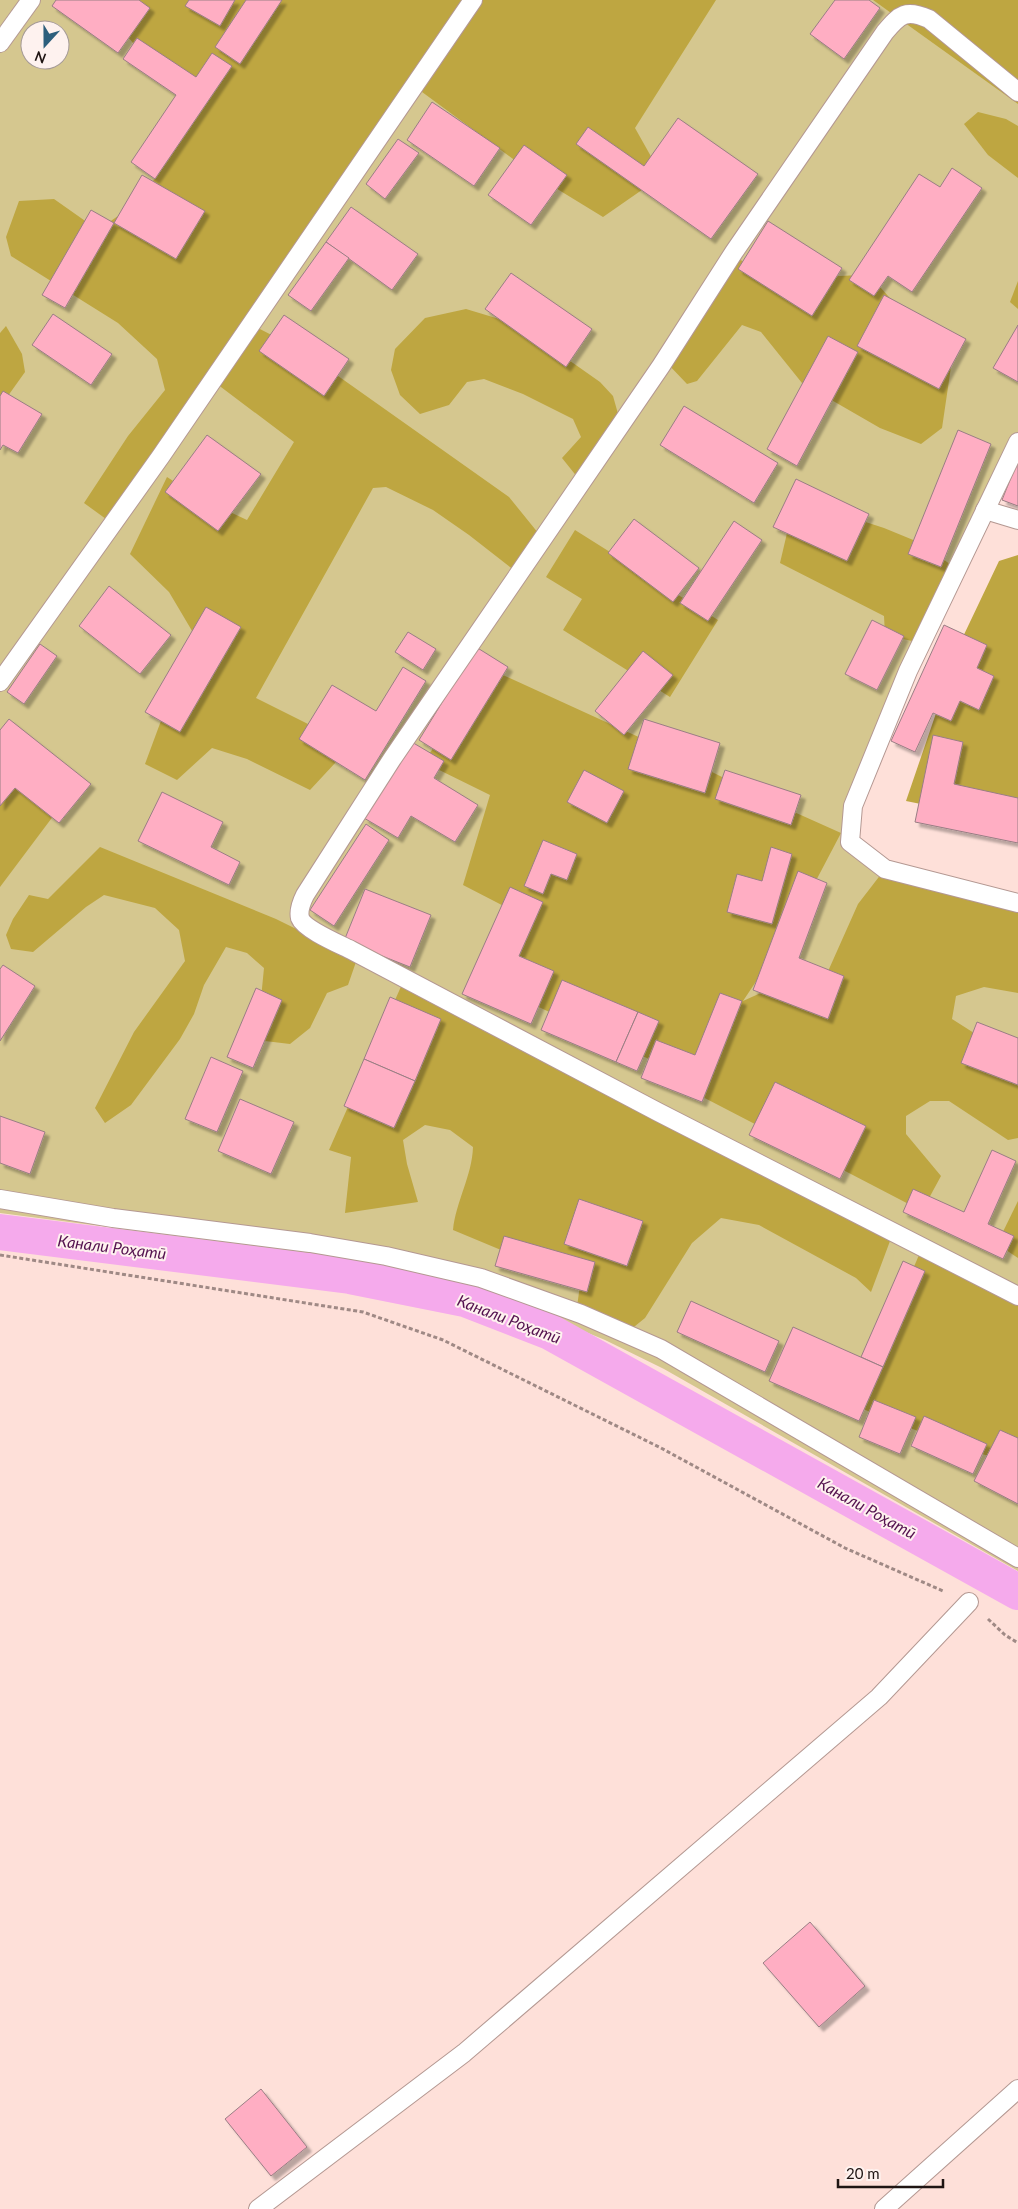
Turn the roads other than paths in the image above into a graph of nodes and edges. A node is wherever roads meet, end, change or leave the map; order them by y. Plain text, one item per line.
1 (31, 0) edge
2 (473, 0) edge
3 (0, 43) edge
4 (1018, 92) edge
5 (1018, 442) edge
6 (985, 510) junction
7 (1018, 520) edge
8 (0, 682) edge
9 (1018, 903) edge
10 (0, 1199) edge
11 (1018, 1296) edge
12 (1018, 1558) edge
13 (969, 1602) road end
14 (1018, 2089) edge
15 (258, 2209) edge
16 (884, 2209) edge

1 - 3 lane
2 - 8 lane
4 - 11 lane
5 - 6 lane
6 - 7 lane
6 - 9 lane
10 - 12 lane
13 - 15 lane
14 - 16 lane

